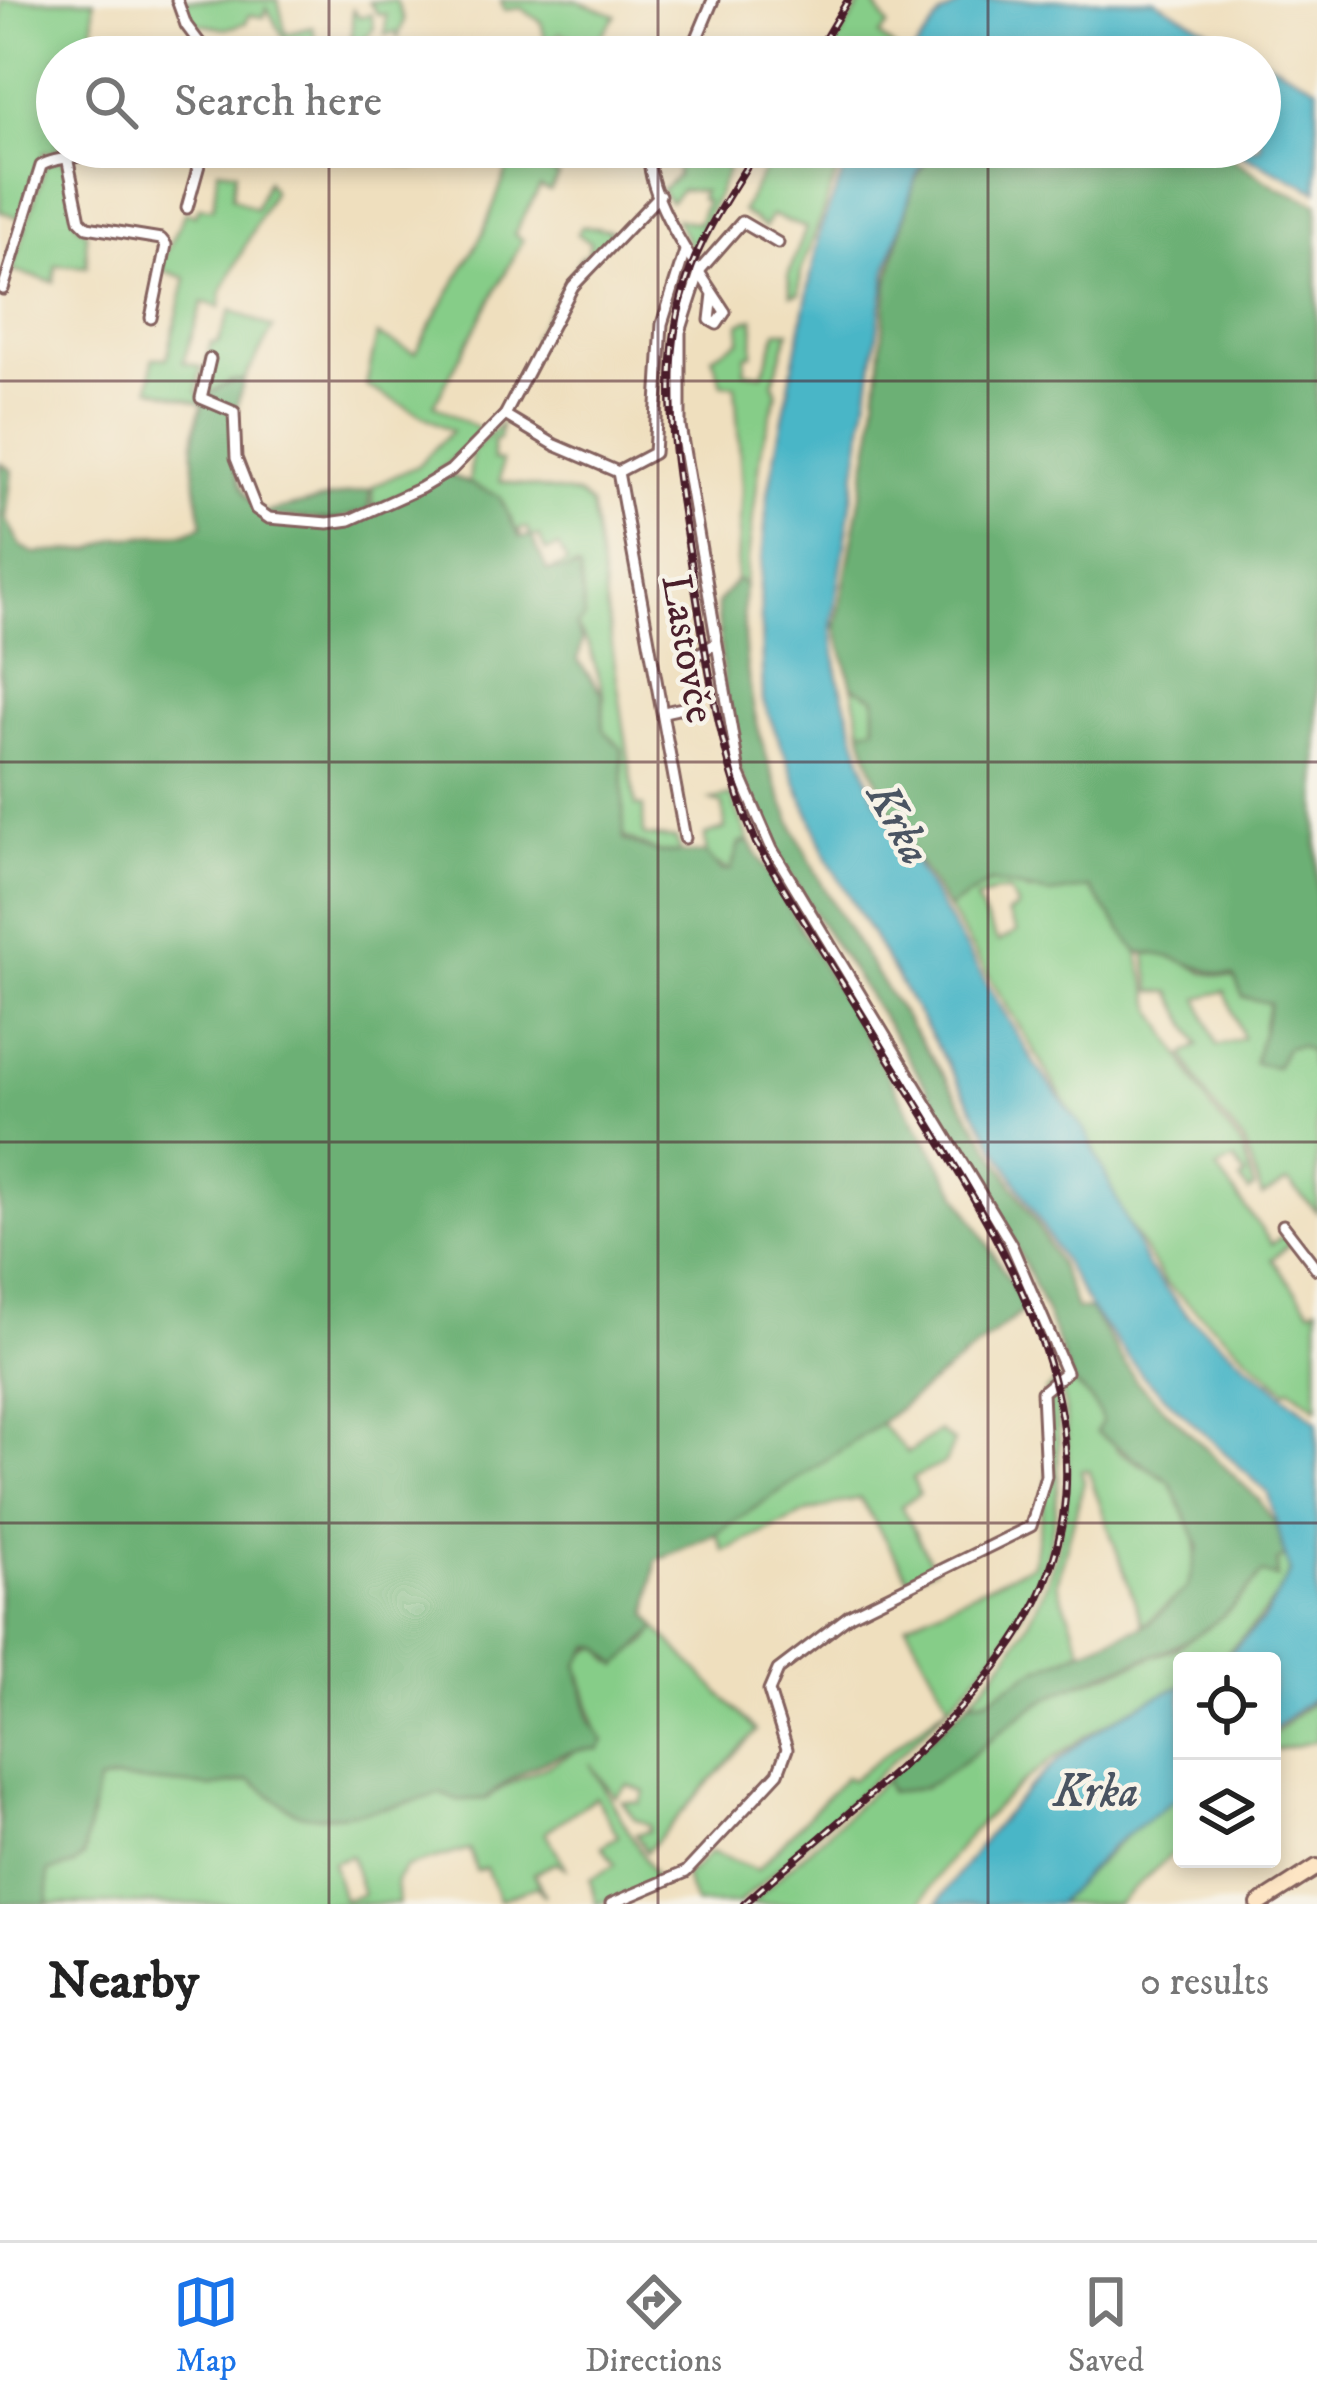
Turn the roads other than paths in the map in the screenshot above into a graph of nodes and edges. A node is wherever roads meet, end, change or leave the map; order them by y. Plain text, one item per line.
1 (177, 0) edge
2 (713, 0) edge
3 (194, 36) edge
4 (698, 36) edge
5 (40, 168) edge
6 (69, 168) edge
7 (198, 168) edge
8 (652, 168) edge
9 (659, 195) junction
10 (187, 208) dead end
11 (778, 243) dead end
12 (685, 251) junction
13 (700, 270) junction
14 (3, 289) dead end
15 (712, 294) dead end
16 (151, 318) dead end
17 (210, 359) dead end
18 (505, 415) junction
19 (618, 472) junction
20 (715, 644) junction
21 (664, 712) junction
22 (686, 838) dead end
23 (1283, 1225) dead end
24 (1317, 1269) edge
25 (1317, 1867) edge
26 (610, 1904) edge
27 (1259, 1904) edge

1 - 3 street
2 - 4 street
5 - 14 street
6 - 16 street
7 - 10 street
8 - 9 street
9 - 12 street
9 - 18 street
11 - 13 street
12 - 13 street
12 - 19 street
13 - 15 street
13 - 20 street
17 - 18 street
18 - 19 street
19 - 21 street, Lastovče
20 - 21 street
20 - 26 street
21 - 22 street, Lastovče
23 - 24 street
25 - 27 main road

